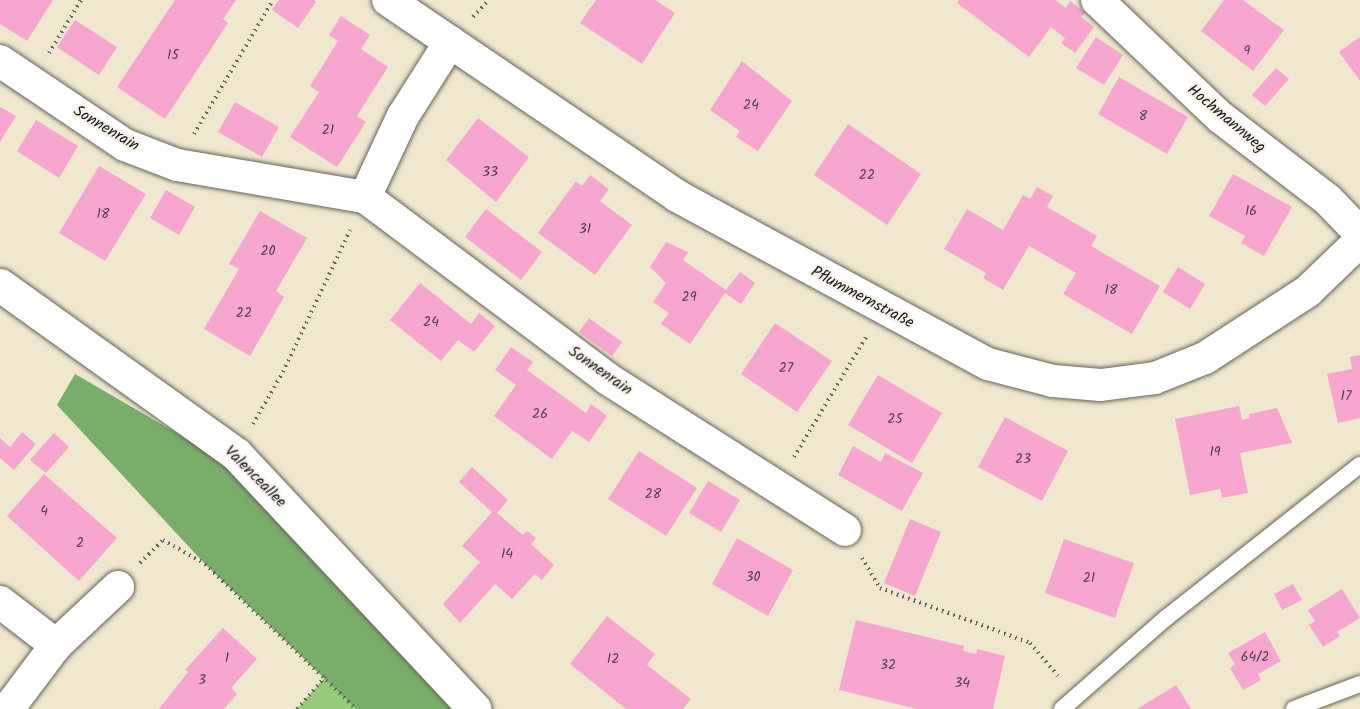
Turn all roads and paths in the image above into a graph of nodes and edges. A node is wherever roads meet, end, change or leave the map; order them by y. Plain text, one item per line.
1 (81, 0) edge
2 (273, 0) edge
3 (388, 0) edge
4 (1097, 0) edge
5 (450, 42) junction
6 (0, 61) edge
7 (31, 82) junction
8 (177, 165) junction
9 (365, 197) junction
10 (1360, 233) edge
11 (1360, 241) edge
12 (0, 285) edge
13 (882, 310) junction
14 (236, 454) junction
15 (1360, 465) edge
16 (776, 486) junction
17 (845, 530) joint
18 (163, 540) dead end
19 (117, 587) dead end
20 (0, 602) edge
21 (56, 645) junction
22 (325, 677) junction
23 (1360, 684) edge
24 (1076, 697) junction
25 (8, 709) edge
26 (297, 709) edge
27 (356, 709) edge
28 (475, 709) edge
29 (1062, 709) edge
30 (1294, 709) edge

1 - 7 path
2 - 8 path
3 - 5 street, Pflummernstraße
4 - 10 street, Hochmannweg
5 - 9 street
5 - 13 street, Pflummernstraße
6 - 7 street, Sonnenrain
7 - 8 street, Sonnenrain
8 - 9 street, Sonnenrain
9 - 14 path
9 - 16 street, Sonnenrain
11 - 13 street, Pflummernstraße
12 - 14 street, Valenceallee
13 - 16 path
14 - 28 street, Valenceallee
15 - 24 lane
16 - 17 street, Sonnenrain
17 - 24 path
18 - 22 path
19 - 21 street
20 - 21 street
21 - 25 street
22 - 26 path
22 - 27 path
23 - 30 lane
24 - 29 lane

